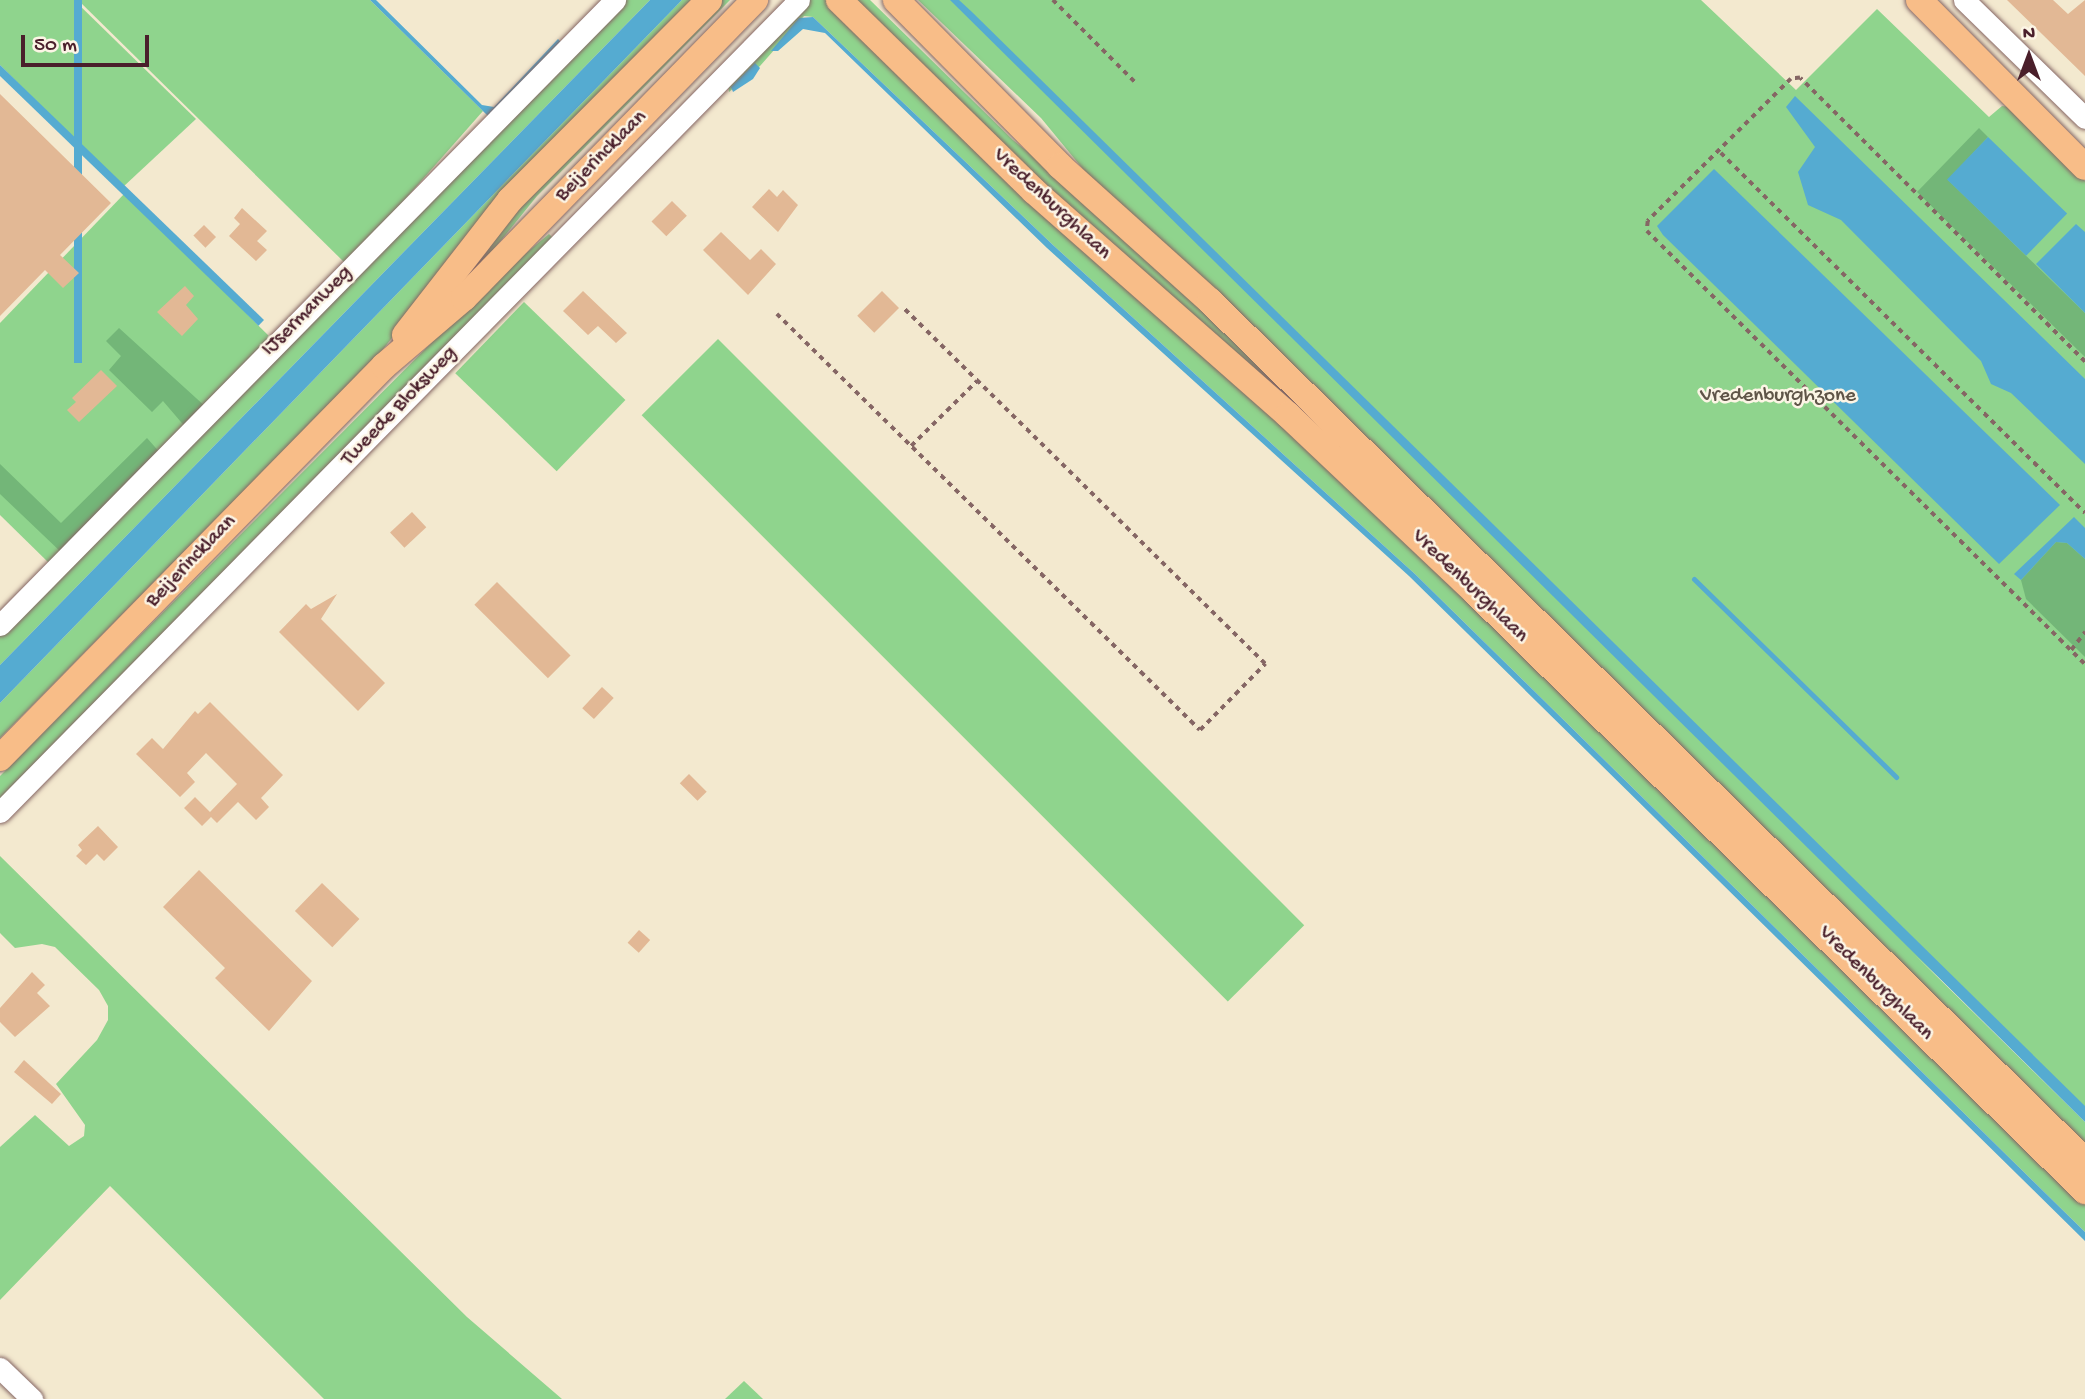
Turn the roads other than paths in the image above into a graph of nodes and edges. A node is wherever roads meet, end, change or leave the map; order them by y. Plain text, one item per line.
1 (615, 0) edge
2 (709, 0) edge
3 (755, 0) edge
4 (799, 0) edge
5 (839, 0) edge
6 (896, 0) edge
7 (1919, 0) edge
8 (1971, 2) edge
9 (2085, 118) edge
10 (2085, 167) edge
11 (384, 366) junction
12 (0, 625) edge
13 (0, 758) edge
14 (0, 812) edge
15 (2085, 1161) edge
16 (2085, 1191) edge
17 (0, 1368) edge
18 (32, 1399) edge

1 - 12 street, IJsermanweg
2 - 11 main road, Beijerincklaan
3 - 11 main road, Beijerincklaan
4 - 14 street, Tweede Bloksweg
5 - 16 main road, Vredenburghlaan
6 - 15 main road, Vredenburghlaan
7 - 10 main road
8 - 9 street
11 - 13 main road, Beijerincklaan
17 - 18 street

